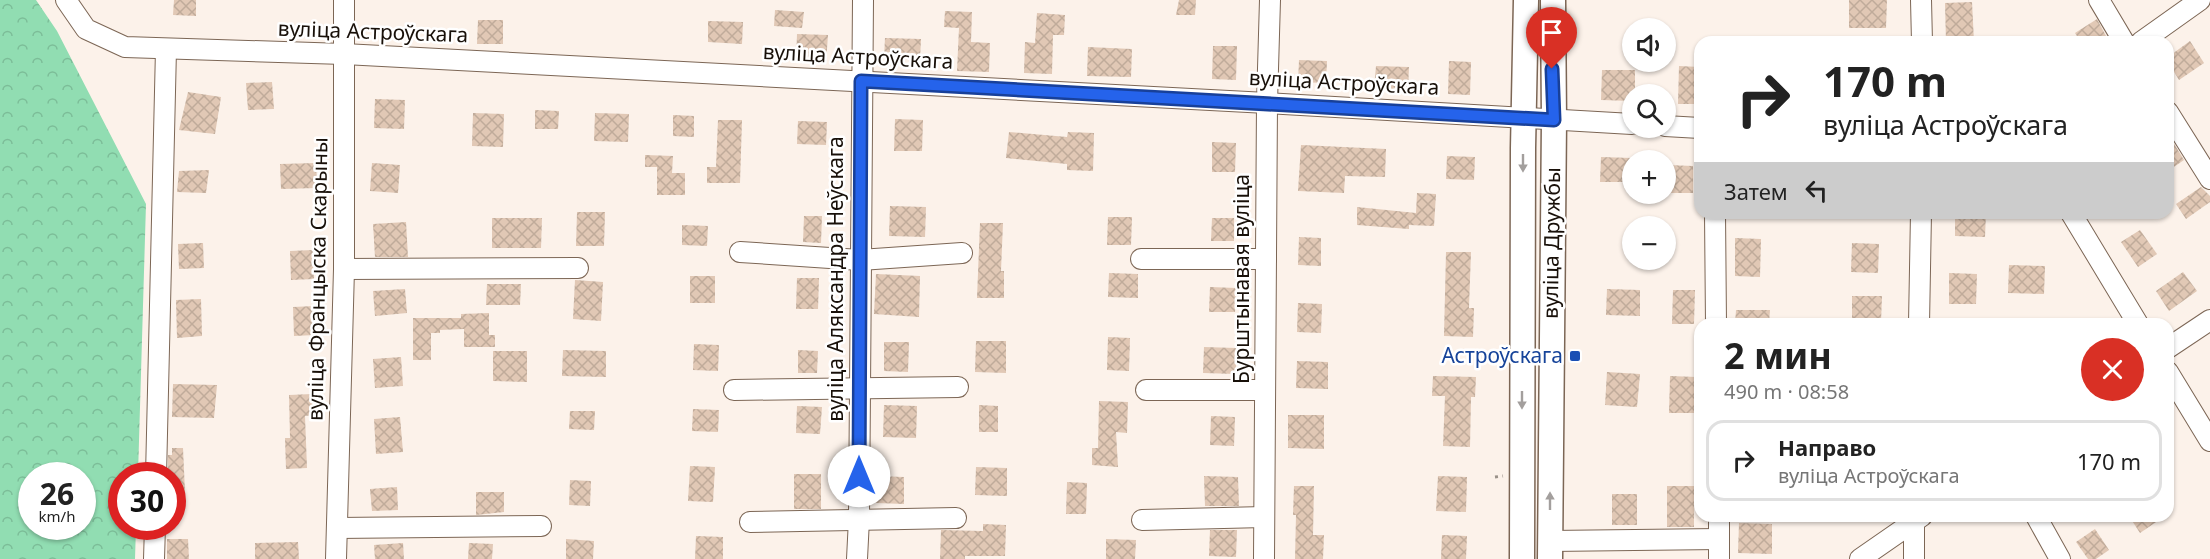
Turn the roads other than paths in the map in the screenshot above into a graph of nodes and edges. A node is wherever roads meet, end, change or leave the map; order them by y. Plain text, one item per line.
1 (66, 0) edge
2 (344, 0) edge
3 (862, 0) edge
4 (1270, 0) edge
5 (1526, 0) edge
6 (1534, 0) edge
7 (1553, 0) edge
8 (1921, 0) edge
9 (2099, 0) edge
10 (2200, 0) edge
11 (1922, 36) edge
12 (2120, 36) edge
13 (2149, 36) edge
14 (166, 49) junction
15 (344, 54) junction
16 (861, 81) junction
17 (1267, 103) junction
18 (1525, 118) junction
19 (1554, 120) junction
20 (2174, 122) edge
21 (1622, 123) edge
22 (1676, 127) edge
23 (1694, 128) edge
24 (2210, 179) edge
25 (1715, 219) edge
26 (1921, 219) edge
27 (2075, 219) edge
28 (740, 252) dead end
29 (962, 252) dead end
30 (1141, 259) dead end
31 (860, 260) junction
32 (1266, 260) junction
33 (578, 267) dead end
34 (344, 269) junction
35 (1551, 295) junction
36 (1716, 318) edge
37 (1918, 318) edge
38 (2134, 318) edge
39 (2210, 320) edge
40 (2174, 344) edge
41 (2174, 382) edge
42 (958, 387) dead end
43 (859, 389) junction
44 (734, 390) dead end
45 (1146, 390) dead end
46 (1265, 390) junction
47 (2210, 441) edge
48 (156, 462) edge
49 (1264, 517) junction
50 (956, 518) dead end
51 (859, 519) junction
52 (1142, 520) dead end
53 (750, 522) dead end
54 (1719, 522) edge
55 (1911, 522) edge
56 (1917, 522) edge
57 (2039, 522) edge
58 (541, 526) dead end
59 (337, 528) junction
60 (1719, 539) junction
61 (154, 540) edge
62 (1550, 550) edge
63 (1523, 551) edge
64 (154, 559) edge
65 (336, 559) edge
66 (857, 559) edge
67 (1264, 559) edge
68 (1719, 559) edge
69 (1860, 559) edge
70 (1914, 559) edge
71 (2060, 559) edge

1 - 14 street, вуліца Астроўскага
2 - 15 street, вуліца Францыска Скарыны
3 - 16 street, вуліца Аляксандра Неўскага
4 - 17 street, Бурштынавая вуліца
5 - 18 main road, вуліца Дружбы
6 - 19 main road
7 - 19 main road, вуліца Дружбы
8 - 11 street
9 - 12 street
10 - 13 street
14 - 15 street, вуліца Астроўскага
14 - 48 street
15 - 16 street, вуліца Астроўскага
15 - 34 street, вуліца Францыска Скарыны
16 - 17 street, вуліца Астроўскага
16 - 31 street, вуліца Аляксандра Неўскага
17 - 18 street, вуліца Астроўскага
17 - 32 street, Бурштынавая вуліца
18 - 19 street, вуліца Астроўскага
18 - 35 main road
18 -> 63 main road, вуліца Дружбы
19 - 21 street, вуліца Астроўскага
19 - 35 main road, вуліца Дружбы
20 - 24 street
22 - 23 street
25 - 36 street
26 - 37 street
27 - 38 street
28 - 31 street
29 - 31 street
30 - 32 street
31 - 43 street, вуліца Аляксандра Неўскага
32 - 46 street, Бурштынавая вуліца
33 - 34 street
34 - 59 street, вуліца Францыска Скарыны
62 -> 35 main road, вуліца Дружбы
39 - 40 street
41 - 47 street
42 - 43 street
43 - 44 street
43 - 51 street, вуліца Аляксандра Неўскага
45 - 46 street
46 - 49 street, Бурштынавая вуліца
49 - 52 street
49 - 67 street, Бурштынавая вуліца
50 - 51 street
51 - 53 street
51 - 66 street, вуліца Аляксандра Неўскага
54 - 60 street
55 - 69 street
56 - 70 street
57 - 71 street
58 - 59 street
59 - 65 street, вуліца Францыска Скарыны
60 - 62 street
60 - 68 street
61 - 64 street

